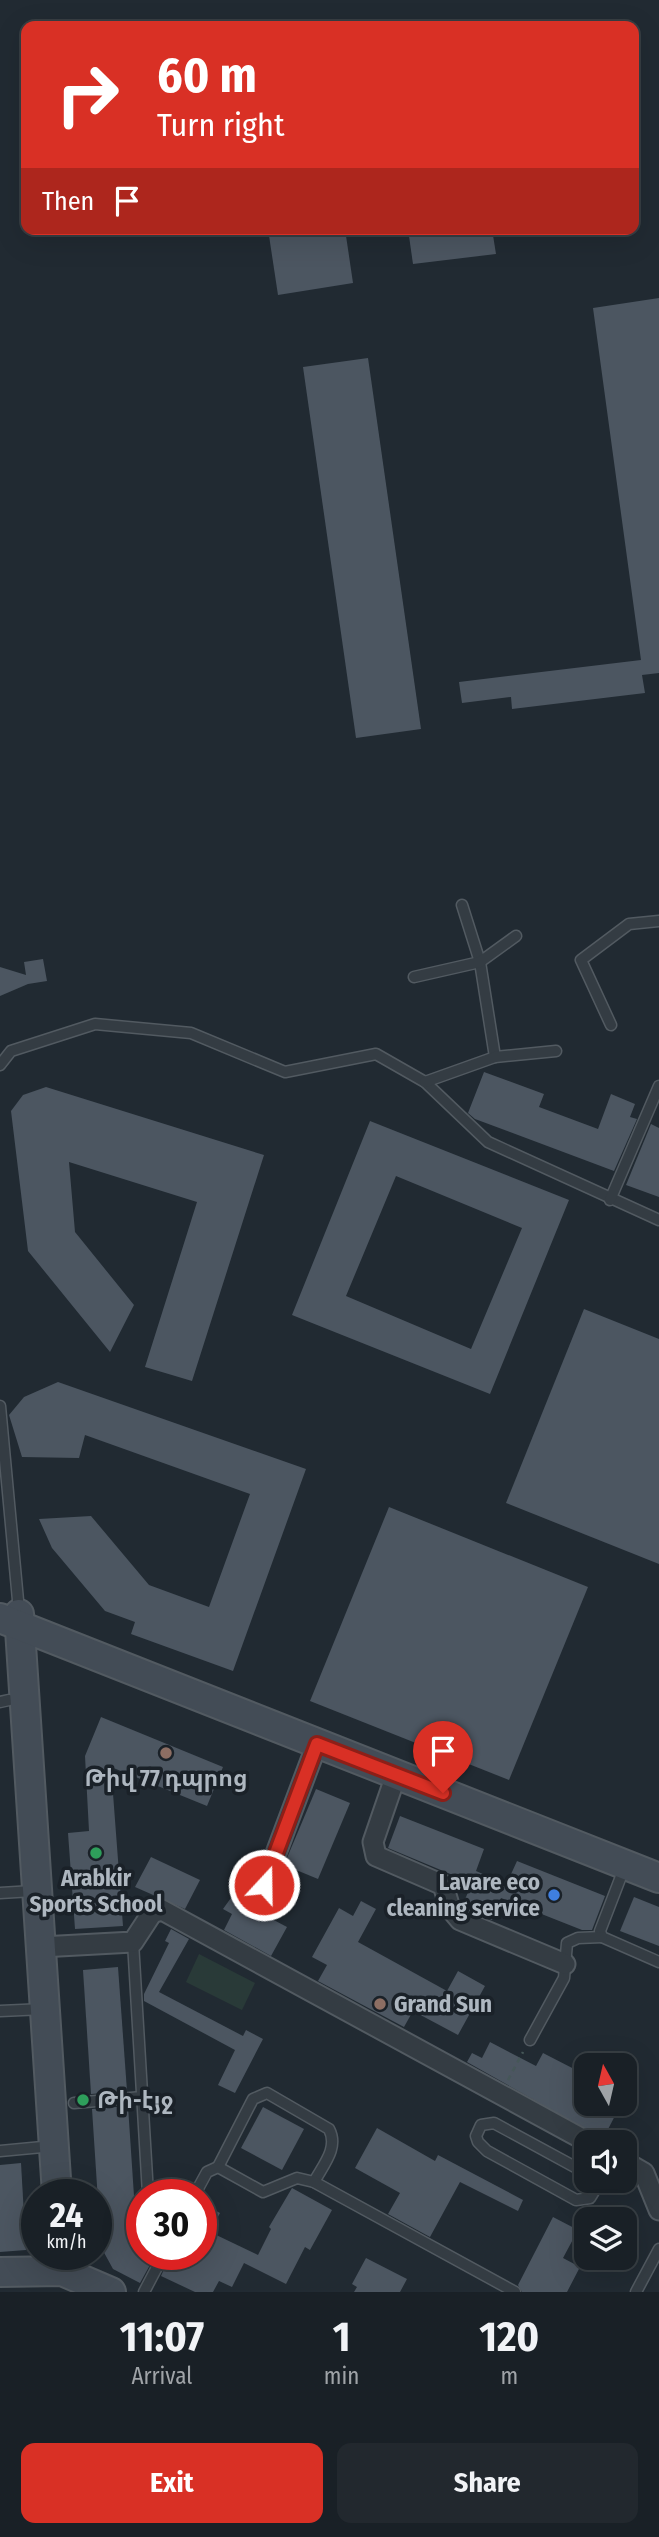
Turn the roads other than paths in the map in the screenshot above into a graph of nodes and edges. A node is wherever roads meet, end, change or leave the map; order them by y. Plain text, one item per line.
1 (462, 905) dead end
2 (659, 921) edge
3 (516, 936) dead end
4 (480, 962) junction
5 (414, 977) dead end
6 (611, 1025) dead end
7 (556, 1051) dead end
8 (495, 1058) junction
9 (0, 1065) edge
10 (425, 1082) junction
11 (659, 1086) edge
12 (610, 1200) junction
13 (659, 1220) edge
14 (0, 1406) edge
15 (8, 1617) edge
16 (4, 1701) edge
17 (317, 1744) junction
18 (396, 1775) junction
19 (625, 1865) junction
20 (659, 1865) edge
21 (659, 1878) edge
22 (264, 1885) dead end
23 (20, 1892) edge
24 (602, 1937) junction
25 (133, 1942) junction
26 (41, 1947) junction
27 (659, 1962) edge
28 (565, 1964) junction
29 (39, 2010) junction
30 (0, 2011) edge
31 (530, 2040) dead end
32 (142, 2097) junction
33 (74, 2103) dead end
34 (574, 2134) edge
35 (48, 2146) junction
36 (0, 2151) edge
37 (218, 2166) junction
38 (574, 2166) edge
39 (637, 2178) edge
40 (46, 2179) edge
41 (54, 2179) edge
42 (147, 2179) edge
43 (203, 2179) edge
44 (314, 2182) junction
45 (593, 2193) edge
46 (659, 2210) edge
47 (659, 2249) edge
48 (156, 2270) edge
49 (0, 2272) edge
50 (56, 2274) edge
51 (0, 2280) edge
52 (96, 2292) edge
53 (111, 2292) edge
54 (144, 2292) edge
55 (516, 2292) edge
56 (636, 2292) edge

1 - 4 lane
2 - 6 lane
3 - 4 lane
4 - 5 lane
4 - 8 lane
7 - 8 lane
8 - 10 lane
9 - 10 lane
10 - 12 lane
11 - 12 lane
12 - 13 lane
14 - 15 lane
15 - 16 street
15 - 17 street
15 - 20 street
15 - 23 street
16 - 23 street
17 - 18 street
17 - 22 street
18 - 19 street
18 - 28 street
19 - 21 street
19 - 24 lane
23 - 26 street
23 - 29 street
24 - 27 lane
24 - 28 lane
25 - 26 street
25 - 32 lane
25 - 34 street
26 - 29 street
28 - 31 lane
29 - 30 lane
29 - 35 street
32 - 33 lane
32 - 42 lane
35 - 36 lane
35 - 40 street
35 - 41 street
37 - 43 lane
37 - 44 lane
37 - 44 lane
38 - 45 lane
39 - 46 street
44 - 55 lane
47 - 56 lane
48 - 54 lane
49 - 50 street
50 - 51 street
50 - 52 street
50 - 53 street

